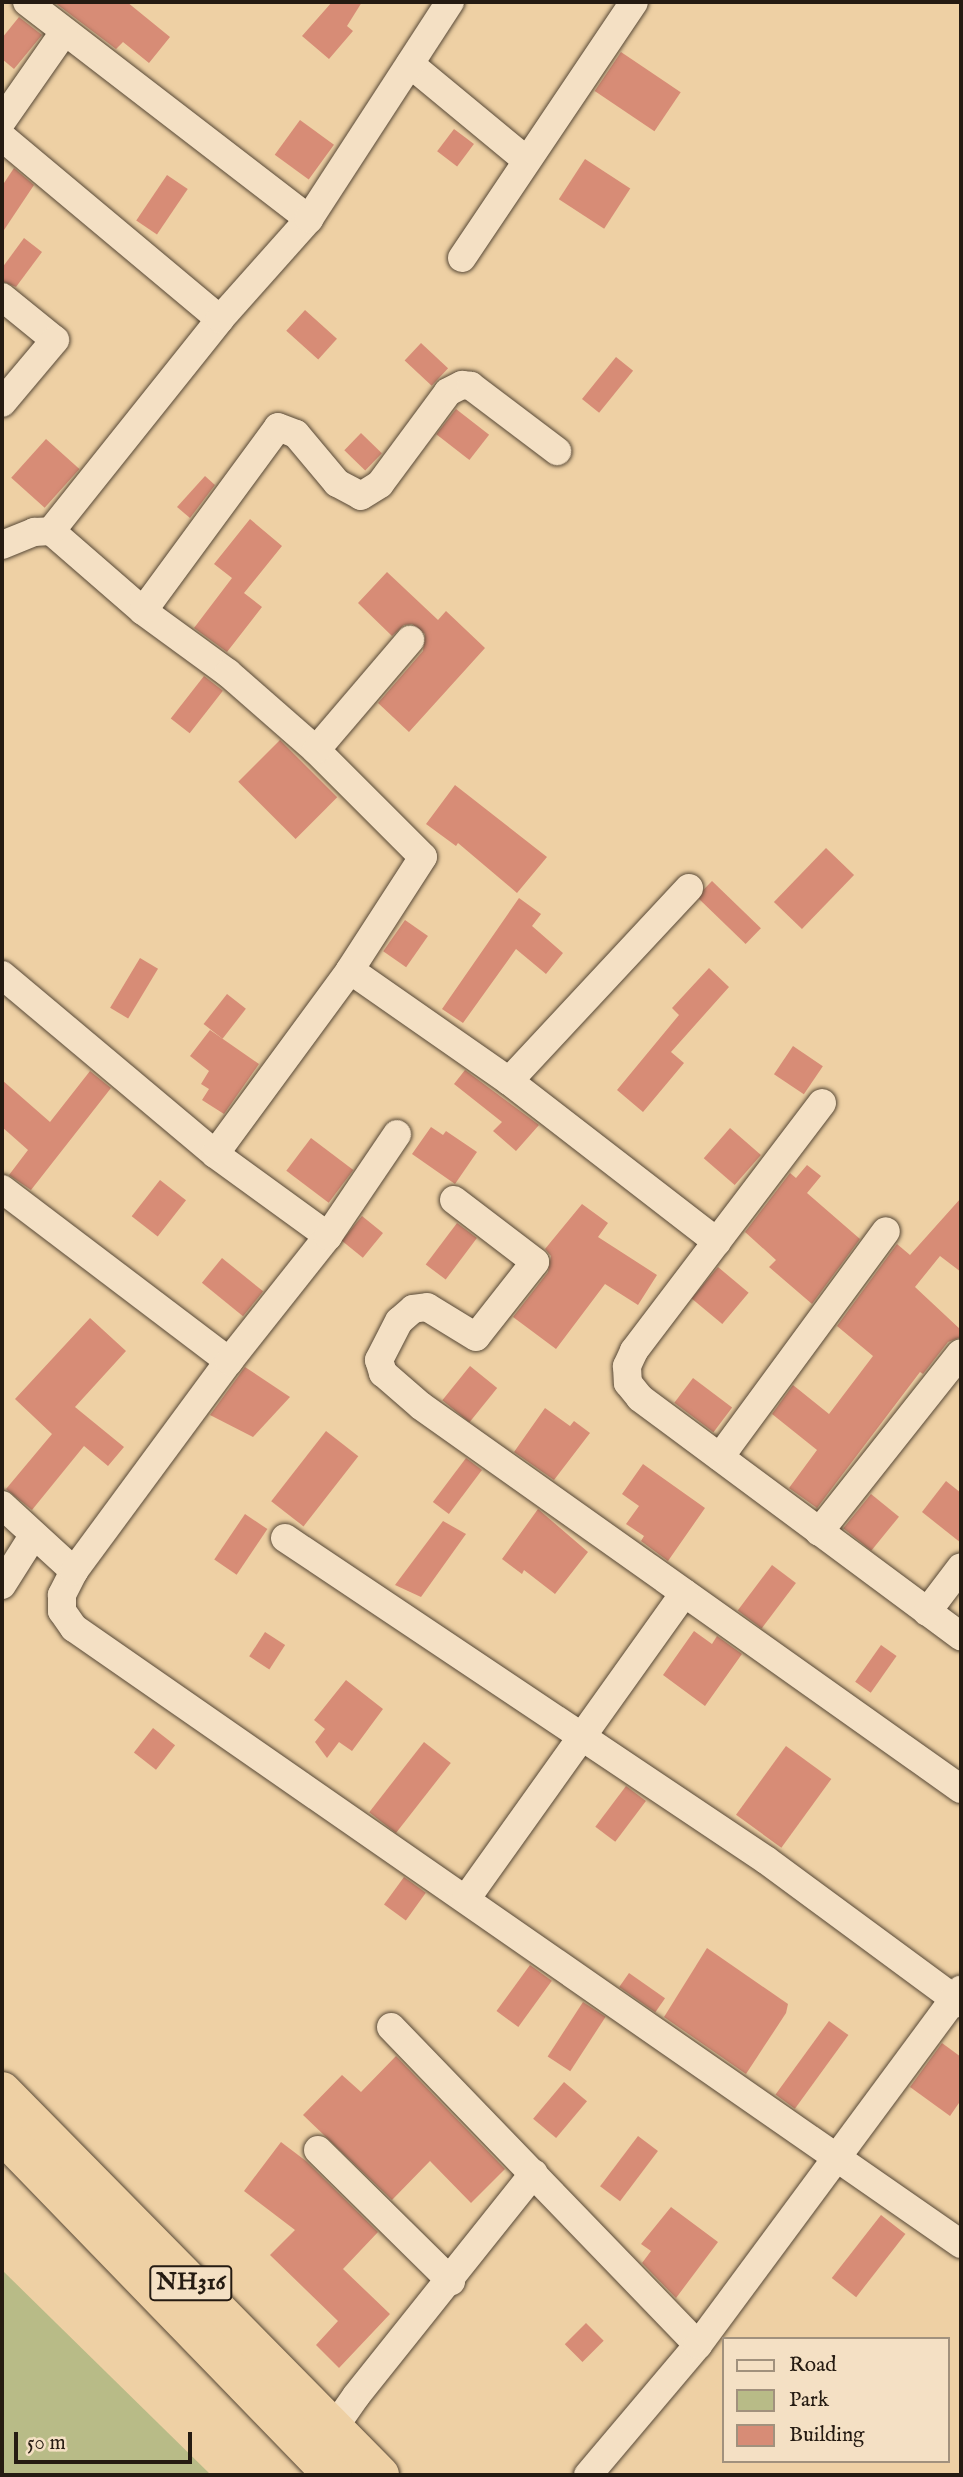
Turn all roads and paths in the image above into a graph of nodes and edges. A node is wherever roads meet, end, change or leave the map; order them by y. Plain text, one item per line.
1 (27, 2) edge
2 (634, 2) edge
3 (442, 6) edge
4 (64, 32) junction
5 (410, 64) junction
6 (2, 121) edge
7 (2, 137) edge
8 (526, 160) junction
9 (309, 219) junction
10 (462, 258) dead end
11 (2, 297) edge
12 (220, 319) junction
13 (2, 403) edge
14 (557, 451) dead end
15 (51, 531) junction
16 (2, 545) edge
17 (143, 611) junction
18 (410, 640) dead end
19 (316, 750) junction
20 (689, 888) dead end
21 (350, 970) junction
22 (2, 975) edge
23 (509, 1081) junction
24 (822, 1103) dead end
25 (397, 1134) dead end
26 (215, 1154) junction
27 (2, 1189) edge
28 (454, 1200) dead end
29 (886, 1231) dead end
30 (328, 1236) junction
31 (717, 1242) junction
32 (961, 1353) edge
33 (229, 1361) junction
34 (720, 1457) junction
35 (2, 1505) edge
36 (819, 1532) junction
37 (33, 1536) junction
38 (285, 1538) dead end
39 (961, 1567) edge
40 (74, 1571) junction
41 (2, 1585) edge
42 (684, 1593) junction
43 (927, 1612) junction
44 (961, 1636) edge
45 (580, 1736) junction
46 (961, 1789) edge
47 (466, 1899) junction
48 (959, 1997) edge
49 (391, 2027) dead end
50 (2, 2091) edge
51 (2, 2134) edge
52 (318, 2150) dead end
53 (839, 2157) junction
54 (534, 2173) junction
55 (961, 2244) edge
56 (451, 2281) junction
57 (698, 2345) junction
58 (333, 2429) junction
59 (332, 2475) edge
60 (380, 2475) edge
61 (588, 2475) edge

1 - 4 street
2 - 8 street
3 - 5 street
4 - 6 street
4 - 9 street
5 - 8 street
5 - 9 street
7 - 12 street
8 - 10 street
9 - 12 street
11 - 13 street
12 - 15 street
14 - 17 street
15 - 16 street
15 - 17 street
17 - 19 street
18 - 19 street
19 - 21 street
20 - 23 street
21 - 23 street
21 - 26 street
22 - 26 street
23 - 31 street
24 - 31 street
25 - 30 street
26 - 30 street
27 - 33 street
28 - 42 street
29 - 34 street
30 - 33 street
31 - 34 street
32 - 36 street
33 - 40 street
34 - 36 street
35 - 37 street
36 - 43 street
37 - 40 street
37 - 41 street
38 - 45 street
39 - 43 street
40 - 47 street
42 - 45 street
42 - 46 street
43 - 44 street
45 - 47 street
45 - 48 street
47 - 53 street
48 - 53 street
49 - 54 street
50 - 58 highway, NH316
51 - 59 highway, NH316
52 - 56 street
53 - 55 street
53 - 57 street
54 - 56 street
54 - 57 street
56 - 58 street
57 - 61 street
58 - 60 highway, NH316

